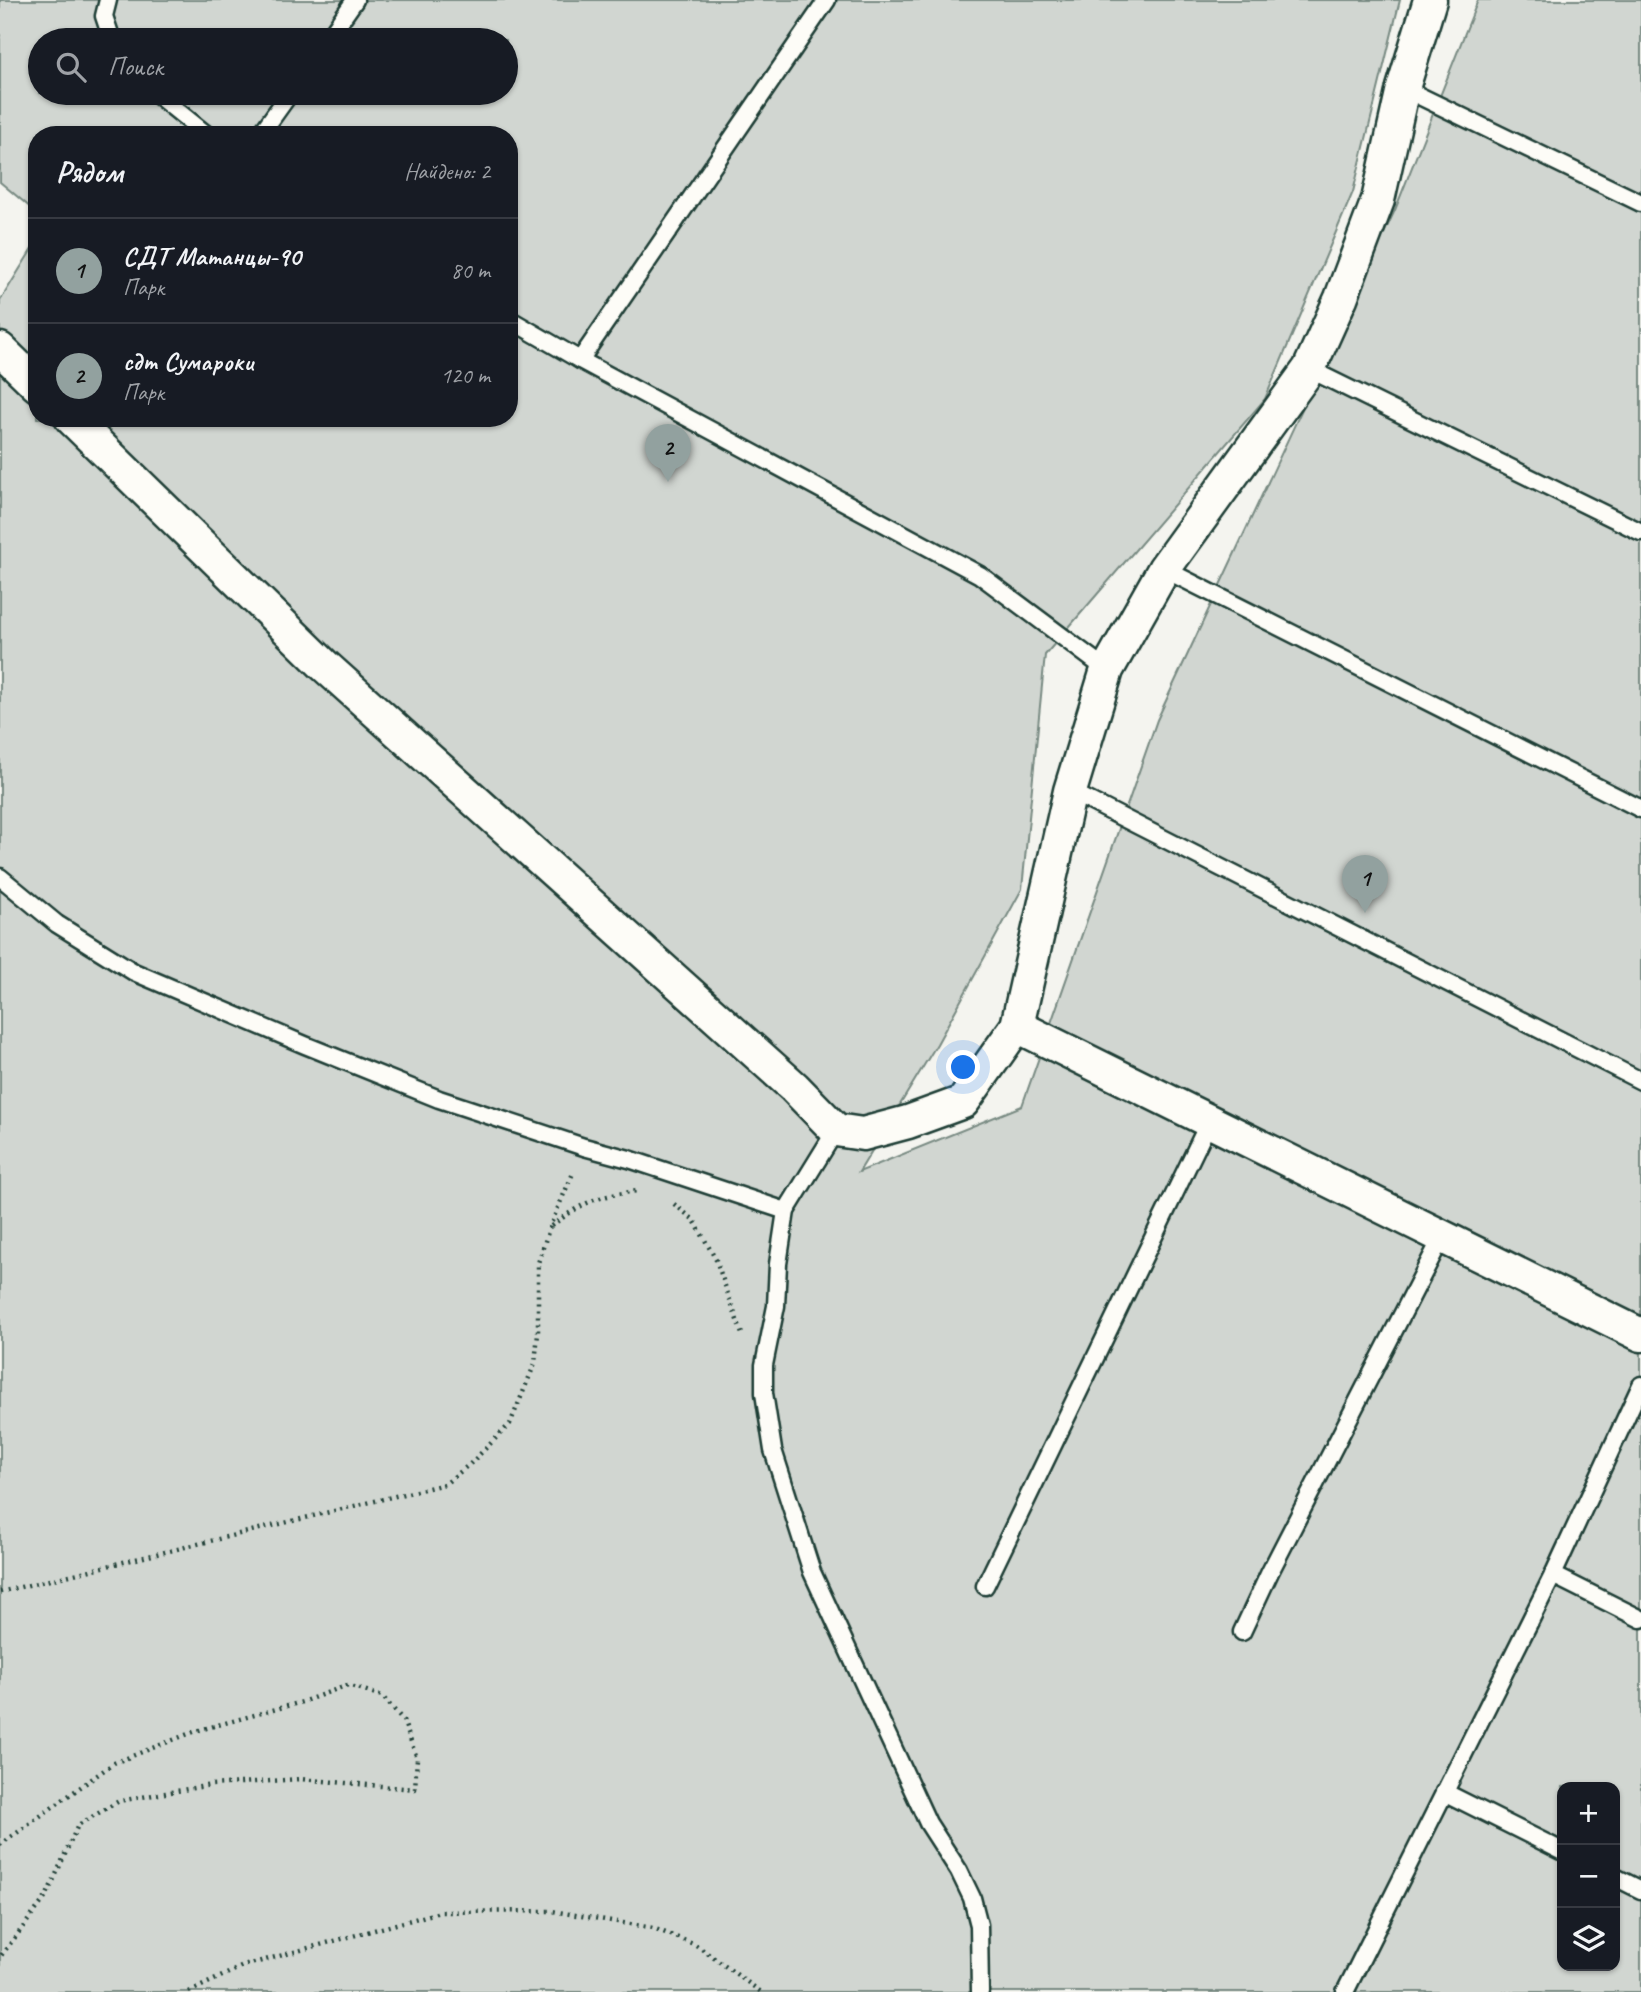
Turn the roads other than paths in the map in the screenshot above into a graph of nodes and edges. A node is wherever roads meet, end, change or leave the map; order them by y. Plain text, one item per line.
1 (108, 0) edge
2 (355, 0) edge
3 (827, 0) edge
4 (1430, 0) edge
5 (108, 28) edge
6 (335, 28) edge
7 (1403, 88) junction
8 (170, 105) edge
9 (281, 105) edge
10 (196, 126) edge
11 (266, 126) edge
12 (1641, 202) edge
13 (518, 324) edge
14 (0, 349) edge
15 (579, 360) junction
16 (1309, 369) junction
17 (28, 376) edge
18 (80, 427) edge
19 (1641, 532) edge
20 (1164, 569) junction
21 (1107, 670) junction
22 (1070, 791) junction
23 (1641, 809) edge
24 (0, 877) edge
25 (1017, 1026) junction
26 (1641, 1081) edge
27 (1210, 1120) junction
28 (836, 1130) junction
29 (786, 1211) junction
30 (1442, 1237) junction
31 (1641, 1335) edge
32 (1641, 1385) edge
33 (1553, 1575) junction
34 (985, 1586) dead end
35 (1641, 1619) edge
36 (1242, 1632) dead end
37 (1444, 1792) junction
38 (1557, 1848) edge
39 (1620, 1880) edge
40 (1641, 1890) edge
41 (980, 1992) edge
42 (1345, 1992) edge

1 - 5 lane
2 - 6 lane
3 - 15 lane
4 - 7 street
7 - 12 lane
7 - 16 street
8 - 10 lane
9 - 11 lane
13 - 15 lane
14 - 17 street
15 - 21 lane
16 - 19 lane
16 - 20 street
18 - 28 street
20 - 21 street
20 - 23 lane
21 - 22 street
22 - 25 street
22 - 26 lane
24 - 29 lane
25 - 27 street
25 - 28 street
27 - 30 street
27 - 34 lane
28 - 29 lane
29 - 41 lane
30 - 31 street
30 - 36 lane
32 - 33 lane
33 - 35 lane
33 - 37 lane
37 - 38 lane
37 - 42 lane
39 - 40 lane

